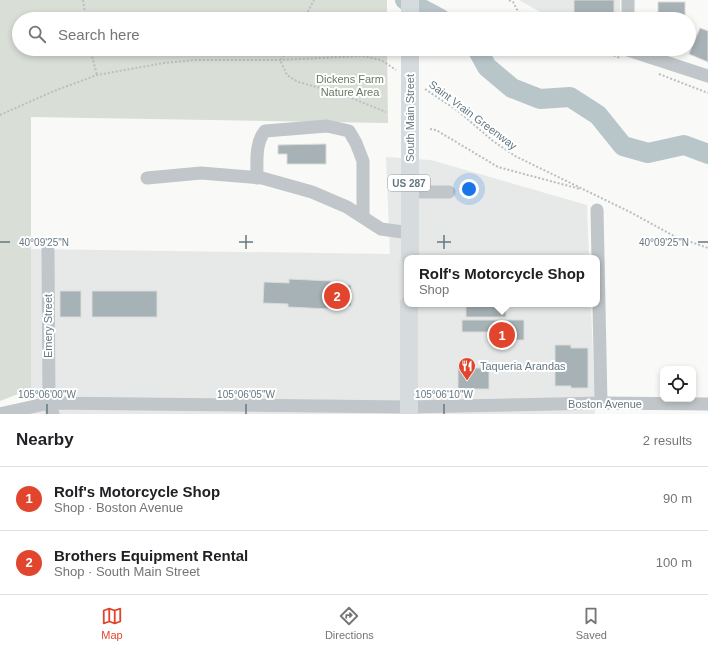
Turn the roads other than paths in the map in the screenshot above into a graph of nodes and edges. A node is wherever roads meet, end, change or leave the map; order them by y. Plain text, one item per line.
1 (410, 0) edge
2 (628, 0) edge
3 (410, 12) edge
4 (628, 12) edge
5 (410, 56) edge
6 (646, 56) edge
7 (708, 76) edge
8 (147, 178) dead end
9 (257, 178) junction
10 (409, 192) junction
11 (449, 192) dead end
12 (597, 210) dead end
13 (363, 217) junction
14 (410, 233) junction
15 (48, 250) dead end
16 (410, 255) edge
17 (598, 255) edge
18 (409, 307) edge
19 (599, 307) edge
20 (601, 403) junction
21 (708, 404) edge
22 (51, 408) edge
23 (409, 411) edge
24 (0, 414) edge

1 - 3 highway
2 - 4 street
5 - 10 highway, South Main Street / US 287
6 - 7 street
8 - 9 street
9 - 13 street
9 - 13 street
10 - 11 street
10 - 14 highway, South Main Street / US 287
12 - 17 street
13 - 14 street
14 - 16 highway, South Main Street / US 287
15 - 22 street, Emery Street
18 - 23 highway
19 - 20 street
20 - 21 street, Boston Avenue
20 - 23 street, Boston Avenue
22 - 23 street, Boston Avenue
22 - 24 street, Boston Avenue

